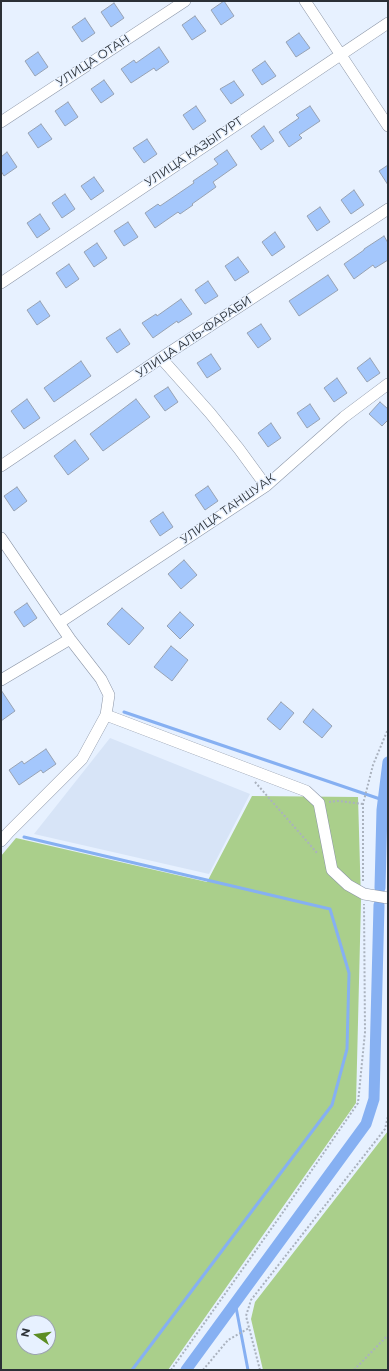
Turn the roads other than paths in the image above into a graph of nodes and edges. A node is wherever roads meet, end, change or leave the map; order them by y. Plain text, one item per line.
1 (185, 1) edge
2 (305, 1) edge
3 (388, 23) edge
4 (340, 54) junction
5 (1, 122) edge
6 (388, 126) edge
7 (388, 209) edge
8 (1, 283) edge
9 (161, 358) junction
10 (388, 384) edge
11 (1, 466) edge
12 (266, 486) junction
13 (1, 538) edge
14 (59, 623) junction
15 (70, 639) junction
16 (1, 680) edge
17 (106, 714) junction
18 (1, 841) edge
19 (388, 898) edge

1 - 5 street, УЛИЦА ОТАН
2 - 4 street
3 - 4 street, УЛИЦА КАЗЫГУРТ
4 - 6 street
4 - 8 street, УЛИЦА КАЗЫГУРТ
7 - 9 street, УЛИЦА АЛЬ-ФАРАБИ
9 - 11 street, УЛИЦА АЛЬ-ФАРАБИ
9 - 12 street
10 - 12 street, УЛИЦА ТАНШУАК
12 - 14 street, УЛИЦА ТАНШУАК
13 - 14 street
14 - 15 street
15 - 16 street
15 - 17 street
17 - 18 street
17 - 19 street

